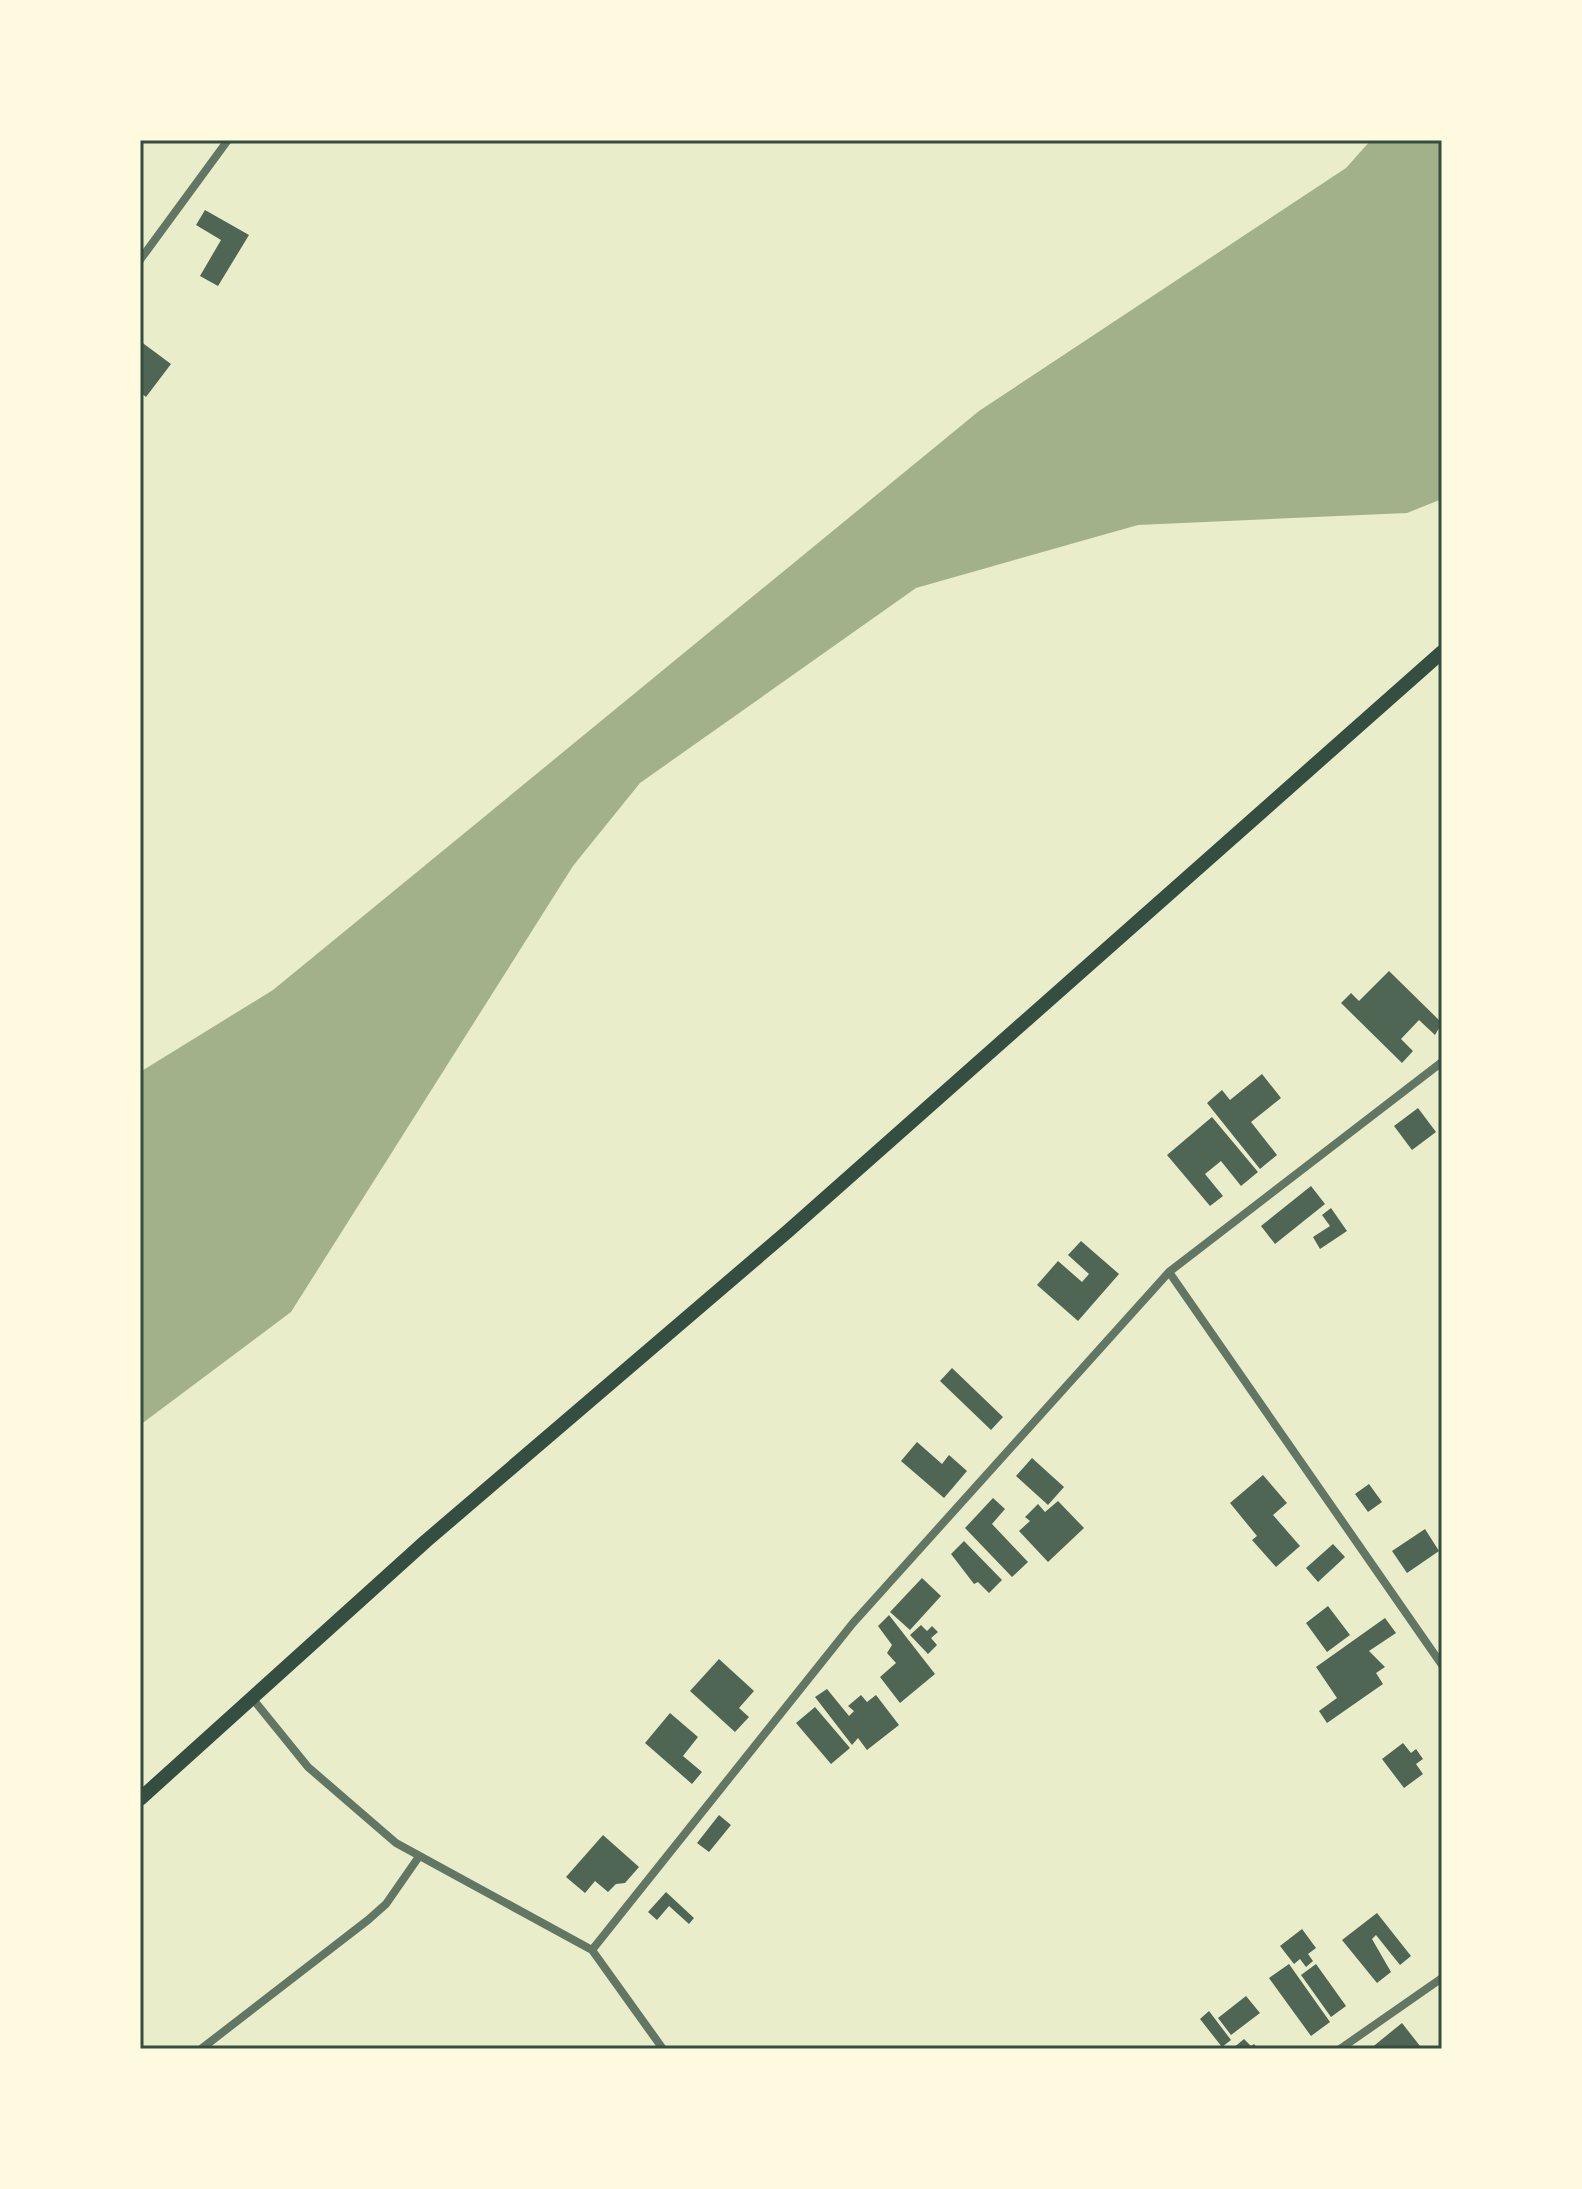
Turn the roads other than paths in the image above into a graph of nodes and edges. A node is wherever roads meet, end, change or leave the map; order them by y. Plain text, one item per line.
1 (228, 140) edge
2 (140, 260) edge
3 (1442, 652) edge
4 (1442, 1062) edge
5 (1169, 1272) junction
6 (1442, 1665) edge
7 (252, 1698) junction
8 (140, 1799) edge
9 (418, 1858) junction
10 (592, 1950) junction
11 (1442, 1978) edge
12 (201, 2049) edge
13 (663, 2049) edge
14 (1340, 2049) edge

1 - 2 street
3 - 7 main road
4 - 5 street
5 - 6 street
5 - 10 street
7 - 8 main road
7 - 9 street
9 - 10 street
9 - 12 street
10 - 13 street
11 - 14 street

